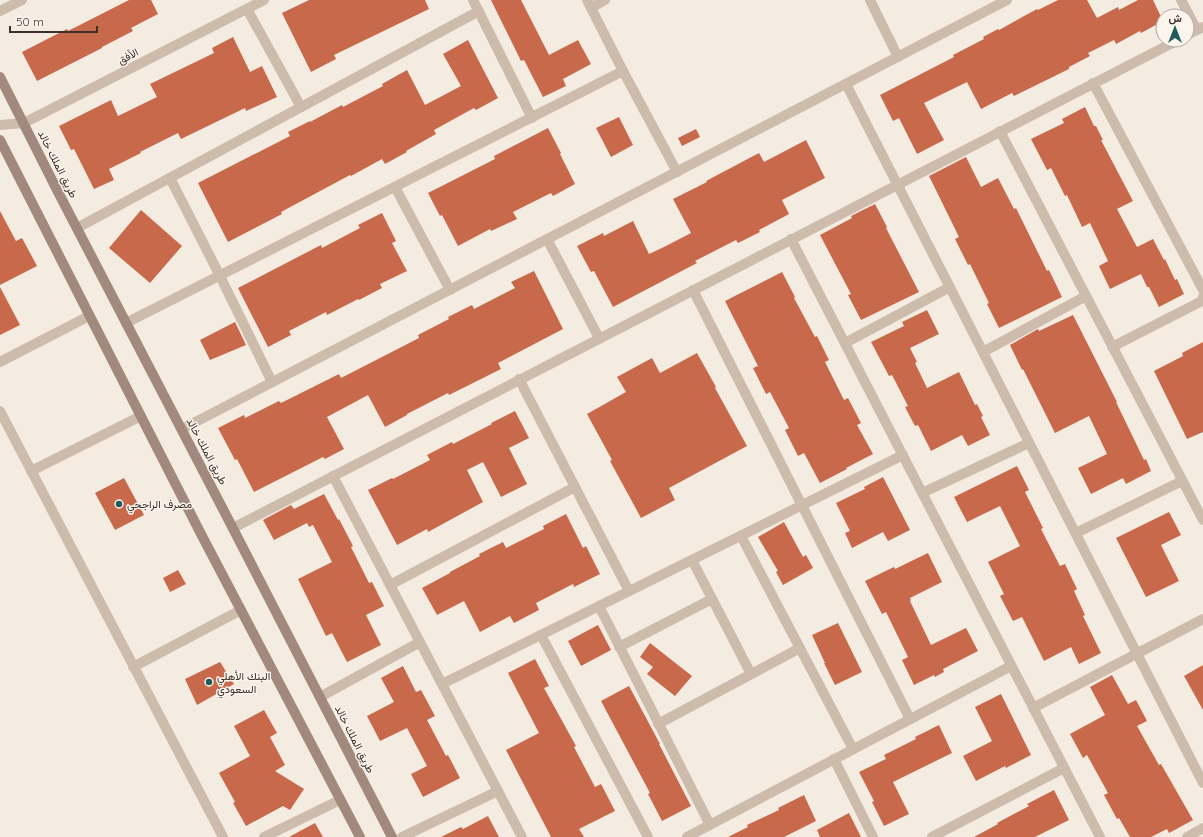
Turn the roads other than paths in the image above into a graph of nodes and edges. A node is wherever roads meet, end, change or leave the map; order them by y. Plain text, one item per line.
1 (22, 0) edge
2 (264, 0) edge
3 (473, 0) edge
4 (605, 0) edge
5 (870, 0) edge
6 (1007, 0) edge
7 (1181, 0) edge
8 (589, 4) edge
9 (990, 4) edge
10 (247, 9) junction
11 (0, 11) edge
12 (479, 11) junction
13 (1200, 28) edge
14 (1163, 48) edge
15 (898, 57) junction
16 (623, 72) junction
17 (0, 77) edge
18 (846, 84) junction
19 (1093, 84) junction
20 (300, 108) junction
21 (532, 118) junction
22 (24, 123) junction
23 (0, 125) edge
24 (1000, 131) junction
25 (0, 140) edge
26 (677, 172) junction
27 (170, 178) junction
28 (898, 184) junction
29 (395, 187) junction
30 (77, 228) junction
31 (547, 239) junction
32 (791, 239) junction
33 (220, 276) junction
34 (950, 287) junction
35 (450, 290) junction
36 (693, 290) junction
37 (1203, 290) edge
38 (1086, 296) junction
39 (1203, 297) edge
40 (90, 316) junction
41 (126, 323) junction
42 (599, 338) junction
43 (844, 343) junction
44 (1112, 347) junction
45 (983, 352) junction
46 (0, 362) edge
47 (520, 379) junction
48 (272, 382) junction
49 (0, 411) edge
50 (141, 416) junction
51 (182, 429) junction
52 (1029, 443) junction
53 (903, 455) junction
54 (31, 471) junction
55 (333, 476) junction
56 (1182, 481) junction
57 (575, 487) junction
58 (922, 493) junction
59 (802, 506) junction
60 (1203, 520) edge
61 (233, 528) junction
62 (1076, 533) junction
63 (741, 536) junction
64 (692, 560) junction
65 (390, 585) junction
66 (629, 591) junction
67 (712, 598) junction
68 (599, 606) junction
69 (241, 610) junction
70 (1203, 619) edge
71 (541, 635) junction
72 (420, 642) junction
73 (619, 647) junction
74 (800, 648) junction
75 (1137, 653) junction
76 (133, 666) junction
77 (1011, 666) junction
78 (751, 674) junction
79 (442, 684) junction
80 (320, 697) junction
81 (1033, 708) junction
82 (910, 719) junction
83 (658, 724) junction
84 (853, 749) junction
85 (834, 760) junction
86 (1064, 768) junction
87 (1203, 783) edge
88 (498, 791) junction
89 (340, 800) junction
90 (710, 825) junction
91 (1203, 828) edge
92 (223, 837) edge
93 (264, 837) edge
94 (360, 837) edge
95 (392, 837) edge
96 (402, 837) edge
97 (522, 837) edge
98 (648, 837) edge
99 (687, 837) edge
100 (872, 837) edge
101 (932, 837) edge
102 (1100, 837) edge
103 (1187, 837) edge

1 - 11 street
2 - 10 street, الأفق
3 - 12 street
4 - 8 street
5 - 15 street
6 - 9 street
7 - 13 street
8 - 16 street
9 - 15 street
10 - 20 street
10 - 22 street, الأفق
12 - 20 street
12 - 21 street
14 - 19 street
15 - 18 street
16 - 21 street
16 - 26 street
17 - 22 main road, طريق الملك خالد
18 - 26 street
18 - 28 street
19 - 24 street
19 - 37 street
20 - 27 street
21 - 29 street
22 - 23 street, الأفق
22 - 30 main road, طريق الملك خالد
24 - 28 street
24 - 38 street
25 - 40 main road
26 - 31 street
27 - 30 street
27 - 33 street
28 - 32 street
28 - 34 street
29 - 33 street
29 - 35 street
30 - 41 main road, طريق الملك خالد
31 - 35 street
31 - 42 street
32 - 36 street
32 - 43 street
33 - 41 street
33 - 48 street
34 - 43 street
34 - 45 street
35 - 48 street
36 - 42 street
36 - 59 street
38 - 44 street
38 - 45 street
39 - 44 street
40 - 46 street
40 - 50 main road
41 - 51 main road, طريق الملك خالد
42 - 47 street
43 - 53 street
44 - 56 street
45 - 52 street
47 - 55 street
47 - 57 street
48 - 51 street
49 - 54 street
50 - 54 street
50 - 69 main road
51 - 61 main road, طريق الملك خالد
52 - 58 street
52 - 62 street
53 - 58 street
53 - 59 street
54 - 76 street
55 - 61 street
55 - 65 street
56 - 60 street
56 - 62 street
57 - 65 street
57 - 66 street
58 - 77 street
59 - 63 street
59 - 82 street
61 - 80 main road, طريق الملك خالد
62 - 75 street
63 - 64 street
63 - 74 street
64 - 66 street
64 - 67 street
65 - 72 street
66 - 68 street
67 - 73 street
67 - 78 street
68 - 71 street
68 - 73 street
69 - 76 street
69 - 89 main road
70 - 75 street
71 - 79 street
71 - 98 street
72 - 79 street
72 - 80 street
73 - 83 street
74 - 78 street
74 - 84 street
75 - 81 street
75 - 87 street
76 - 92 street
77 - 81 street
77 - 82 street
78 - 83 street
79 - 88 street
80 - 95 main road, طريق الملك خالد
81 - 86 street
82 - 84 street
83 - 90 street
84 - 85 street
85 - 90 street
85 - 100 street
86 - 101 street
86 - 102 street
88 - 96 street
88 - 97 street
89 - 93 street
89 - 94 main road
90 - 99 street
91 - 103 street

